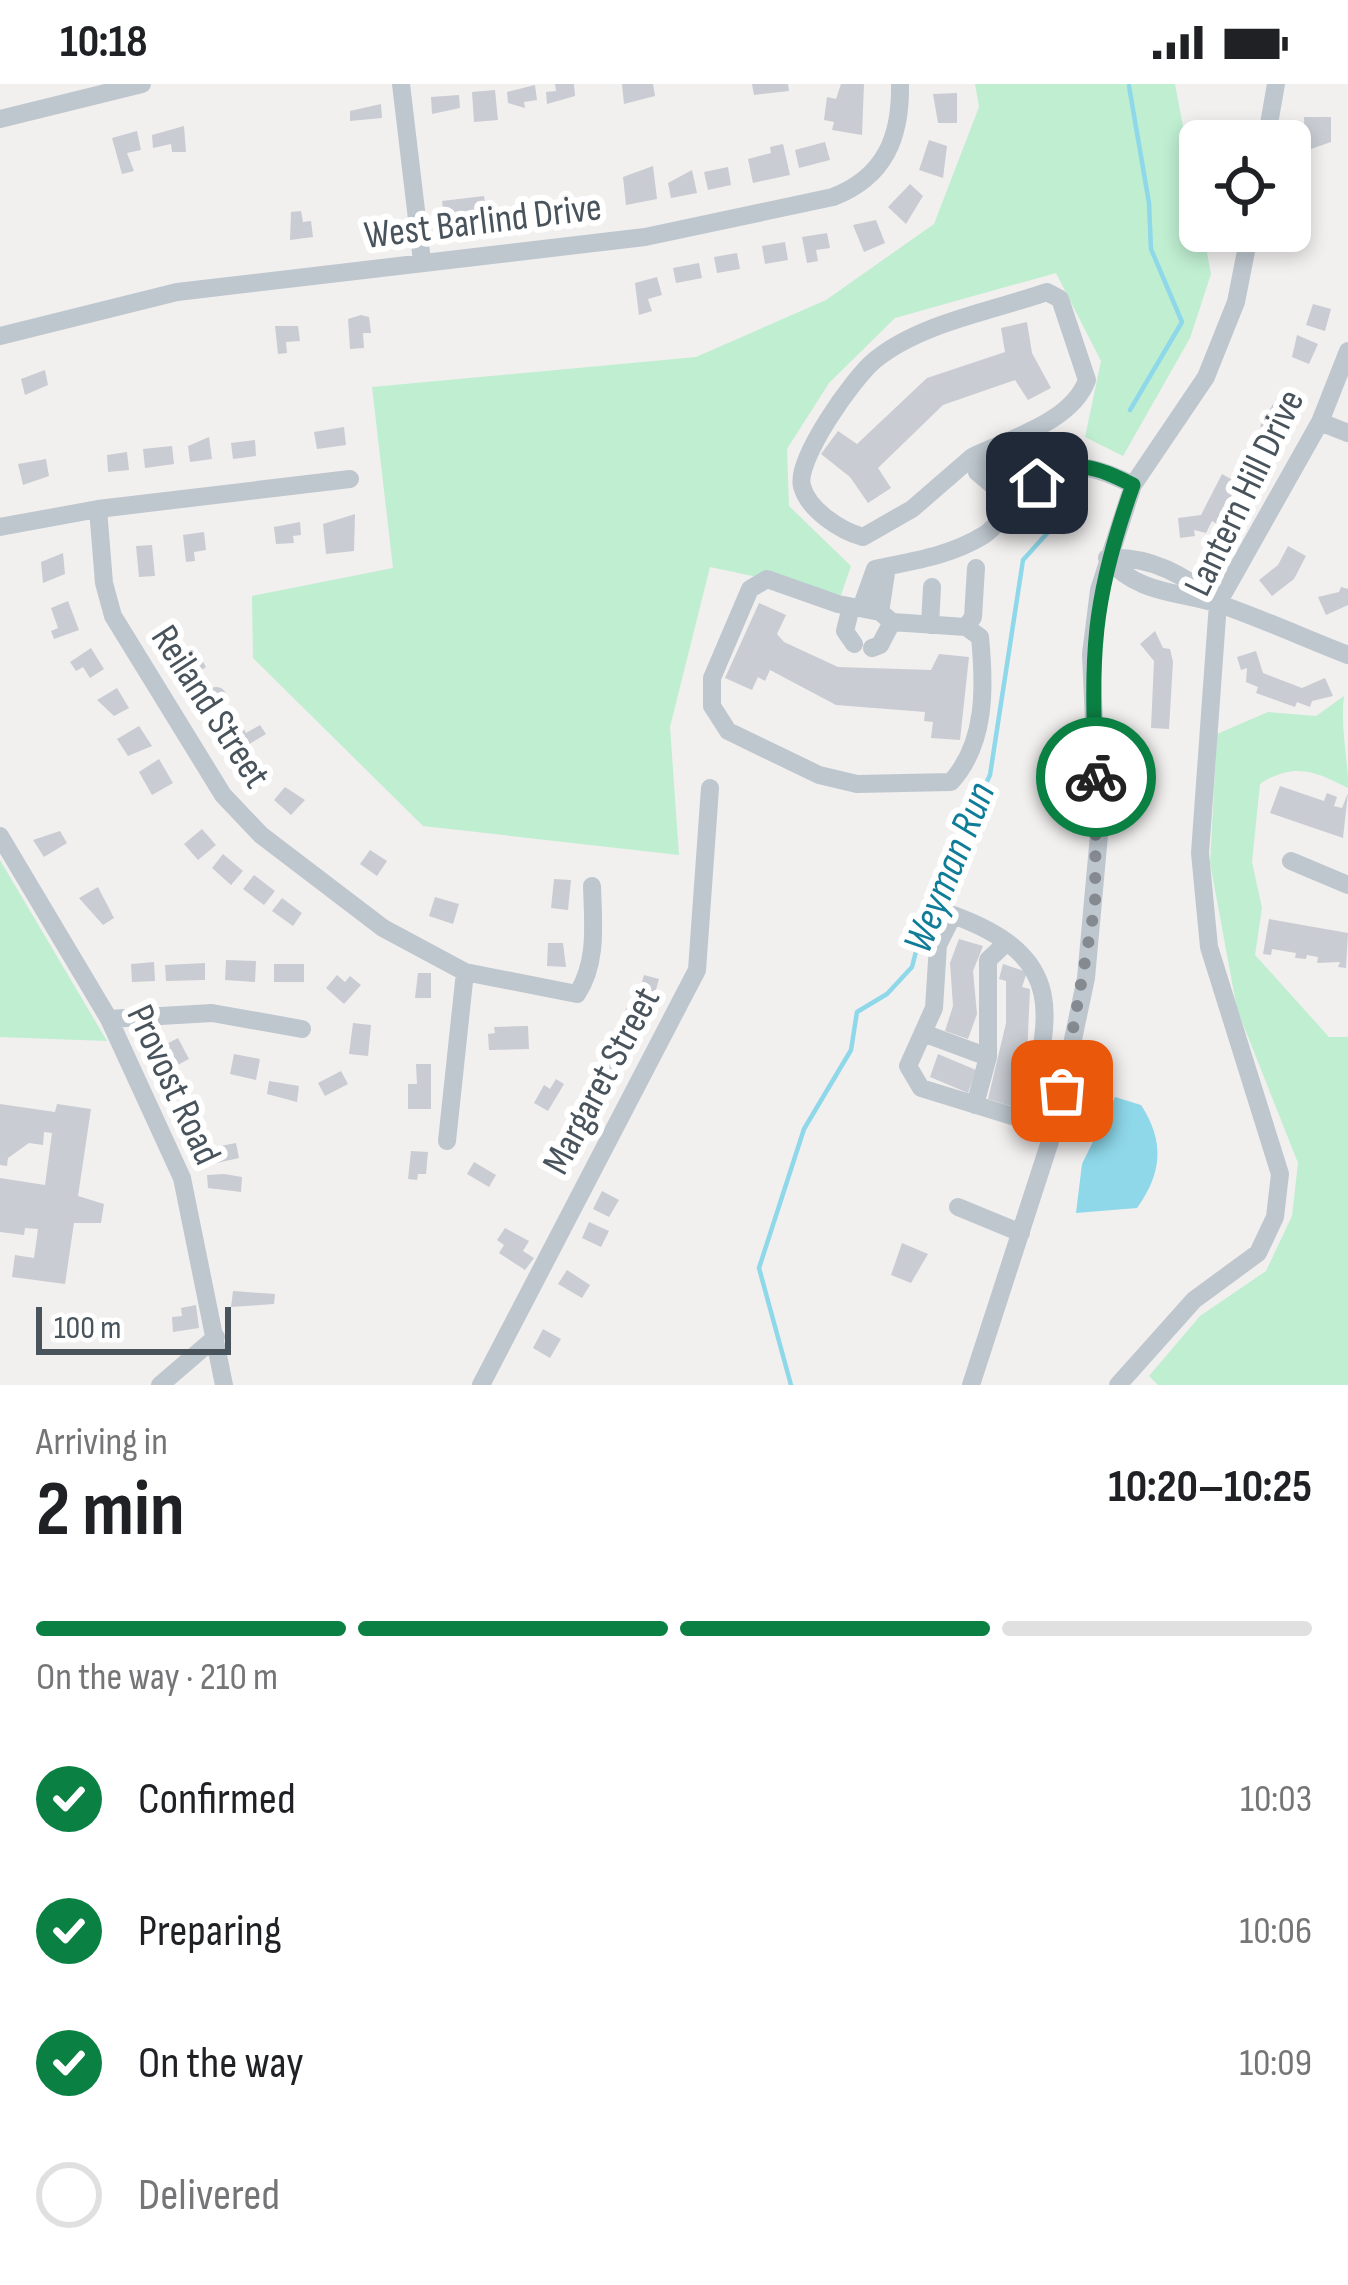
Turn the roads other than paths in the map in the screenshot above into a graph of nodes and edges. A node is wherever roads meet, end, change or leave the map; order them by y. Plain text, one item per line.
1 (142, 84) edge
2 (401, 84) edge
3 (900, 84) edge
4 (1276, 84) edge
5 (0, 119) edge
6 (1270, 120) edge
7 (1246, 252) edge
8 (422, 261) junction
9 (0, 336) edge
10 (1348, 351) edge
11 (1320, 422) junction
12 (1348, 433) edge
13 (975, 460) junction
14 (350, 478) dead end
15 (1133, 485) junction
16 (1016, 496) junction
17 (98, 509) junction
18 (0, 527) edge
19 (1107, 558) junction
20 (976, 568) dead end
21 (932, 587) dead end
22 (1218, 604) junction
23 (871, 612) junction
24 (930, 625) junction
25 (966, 627) junction
26 (1348, 655) edge
27 (710, 788) dead end
28 (3, 846) edge
29 (1291, 861) dead end
30 (1348, 885) edge
31 (592, 886) dead end
32 (1007, 942) junction
33 (465, 972) junction
34 (109, 1019) junction
35 (302, 1029) dead end
36 (923, 1033) junction
37 (988, 1057) junction
38 (975, 1105) junction
39 (1024, 1120) junction
40 (1054, 1129) junction
41 (447, 1142) dead end
42 (958, 1207) dead end
43 (1021, 1233) junction
44 (216, 1337) junction
45 (160, 1385) edge
46 (224, 1385) edge
47 (481, 1385) edge
48 (971, 1385) edge
49 (1118, 1385) edge

1 - 5 street
2 - 8 street
3 - 8 street, West Barlind Drive
4 - 6 street
7 - 15 street
8 - 9 street, West Barlind Drive
10 - 11 street, Lantern Hill Drive
11 - 12 street
11 - 22 street, Lantern Hill Drive
13 - 13 street
13 - 16 street
14 - 17 street
15 - 16 street
15 - 19 street
16 - 23 street
17 - 18 street
17 - 33 street, Reiland Street
19 - 22 street
19 - 40 street
20 - 25 street
21 - 24 street
22 - 26 street
22 - 49 street, Lantern Hill Drive
23 - 23 street
23 - 24 street
23 - 25 street
24 - 25 street
27 - 47 street, Margaret Street
28 - 34 street, Provost Road
29 - 30 street
31 - 33 street, Reiland Street
32 - 36 street
32 - 37 street
32 - 39 street
33 - 41 street
34 - 35 street
34 - 44 street, Provost Road
36 - 37 street
36 - 38 street
37 - 38 street
38 - 39 street
39 - 40 street
40 - 43 street
42 - 43 street
43 - 48 street
44 - 45 street
44 - 46 street, Provost Road

